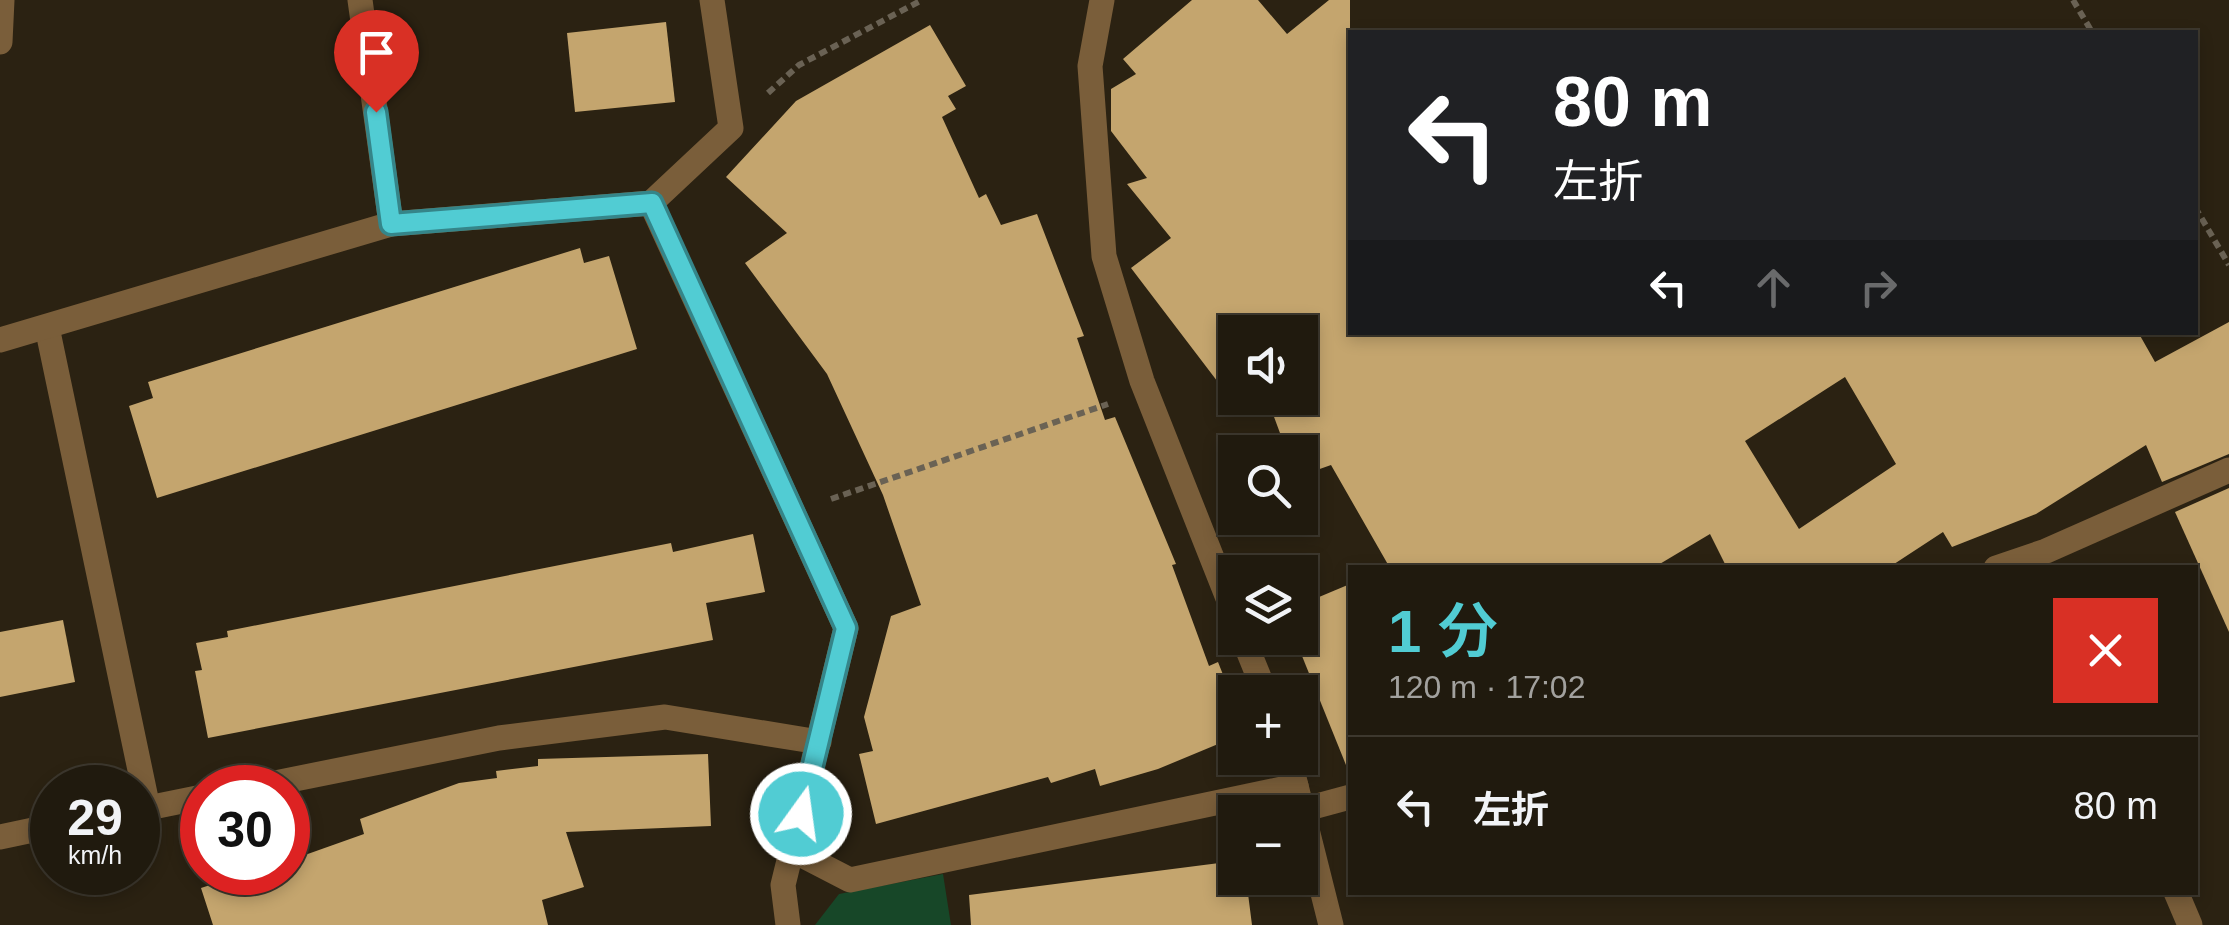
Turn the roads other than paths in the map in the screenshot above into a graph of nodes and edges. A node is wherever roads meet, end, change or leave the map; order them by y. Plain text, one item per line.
1 (2, 0) edge
2 (360, 0) edge
3 (712, 0) edge
4 (1102, 0) edge
5 (0, 42) edge
6 (652, 203) junction
7 (391, 224) junction
8 (47, 326) junction
9 (0, 340) edge
10 (2229, 470) edge
11 (2050, 559) edge
12 (2014, 565) edge
13 (1218, 573) edge
14 (819, 742) junction
15 (134, 765) edge
16 (310, 776) edge
17 (1348, 797) edge
18 (1318, 798) edge
19 (1218, 813) edge
20 (30, 831) edge
21 (0, 837) edge
22 (792, 850) junction
23 (1318, 871) edge
24 (2177, 895) edge
25 (788, 925) edge
26 (1332, 925) edge
27 (2190, 925) edge

1 - 5 street
2 - 7 street
3 - 6 street
4 - 13 street
6 - 7 street
6 - 14 street
7 - 8 street
8 - 9 street
8 - 15 street
10 - 11 street
11 - 12 street
14 - 16 street
14 - 22 street
17 - 18 street
19 - 22 street
20 - 21 street
22 - 25 street
23 - 26 street
24 - 27 street

